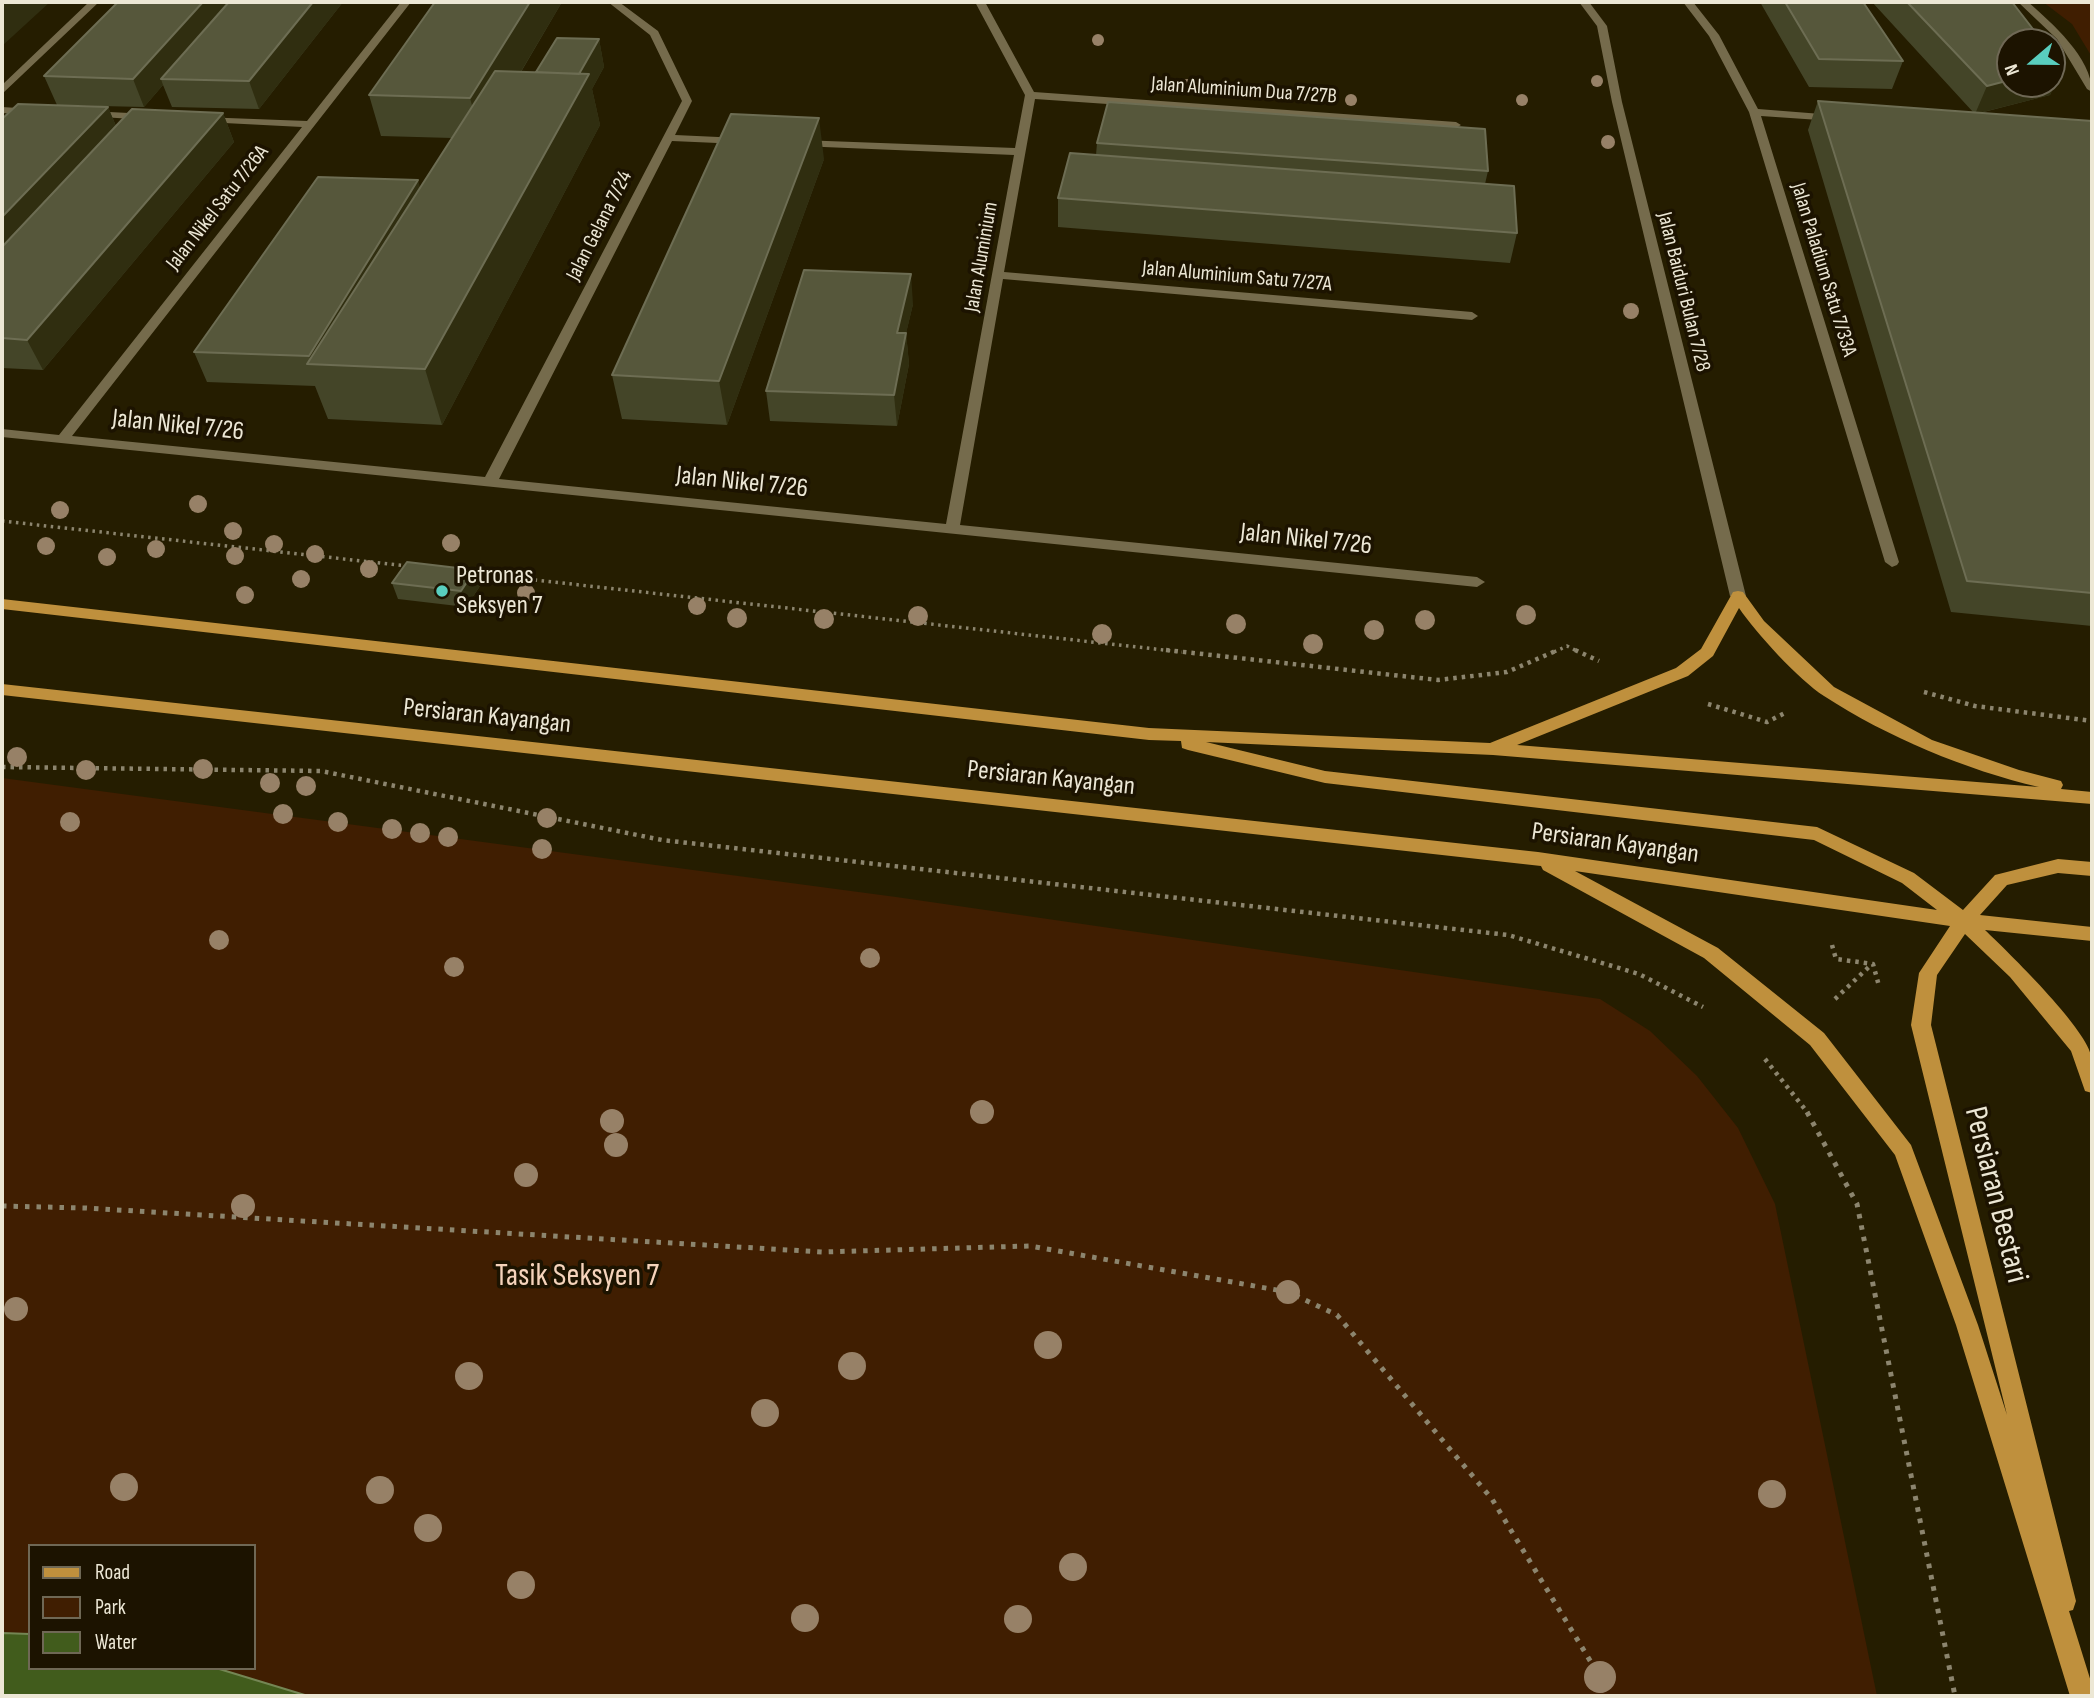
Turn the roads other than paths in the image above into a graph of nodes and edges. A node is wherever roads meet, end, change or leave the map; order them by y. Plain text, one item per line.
1 (94, 2) edge
2 (406, 2) edge
3 (613, 2) edge
4 (980, 2) edge
5 (1584, 2) edge
6 (1688, 2) edge
7 (2023, 2) edge
8 (2092, 89) edge
9 (2, 91) edge
10 (1030, 95) junction
11 (2, 110) edge
12 (44, 112) edge
13 (1754, 112) junction
14 (72, 113) edge
15 (155, 117) edge
16 (197, 119) edge
17 (1849, 119) edge
18 (309, 124) junction
19 (1456, 125) edge
20 (667, 138) junction
21 (748, 142) edge
22 (789, 143) edge
23 (1019, 152) junction
24 (999, 275) junction
25 (1472, 316) dead end
26 (2, 433) edge
27 (62, 440) junction
28 (490, 482) junction
29 (952, 528) junction
30 (1892, 562) dead end
31 (1477, 582) dead end
32 (1738, 596) junction
33 (2, 604) edge
34 (2, 690) edge
35 (1149, 734) junction
36 (1493, 748) junction
37 (2092, 796) edge
38 (1538, 859) junction
39 (2092, 869) edge
40 (1964, 921) junction
41 (2092, 934) edge
42 (2092, 1085) edge
43 (2082, 1696) edge
44 (2088, 1696) edge

1 - 9 street
2 - 18 street, Jalan Nikel Satu 7/26A
3 - 20 street, Jalan Gelana 7/24
4 - 10 street
5 - 32 street, Jalan Baiduri Bulan 7/28
6 - 13 street, Jalan Paladium Satu 7/33A
7 - 8 street
10 - 19 street, Jalan Aluminium Dua 7/27B
10 - 23 street, Jalan Aluminium
11 - 12 street
13 - 17 street
13 - 30 street, Jalan Paladium Satu 7/33A
14 - 15 street
16 - 18 street
18 - 27 street, Jalan Nikel Satu 7/26A
20 - 21 street
20 - 28 street, Jalan Gelana 7/24
22 - 23 street
23 - 24 street, Jalan Aluminium
24 - 25 street, Jalan Aluminium Satu 7/27A
24 - 29 street, Jalan Aluminium
26 - 27 street, Jalan Nikel 7/26
27 - 28 street, Jalan Nikel 7/26
28 - 29 street, Jalan Nikel 7/26
29 - 31 street, Jalan Nikel 7/26
32 - 36 main road
32 - 37 main road
33 - 35 main road
34 - 38 main road, Persiaran Kayangan
35 - 36 main road
35 - 40 main road
36 - 37 main road
38 - 40 main road, Persiaran Kayangan
38 - 43 main road
39 - 40 main road, Persiaran Bestari
40 - 41 main road, Persiaran Kayangan
40 - 42 main road
40 - 44 main road, Persiaran Bestari

